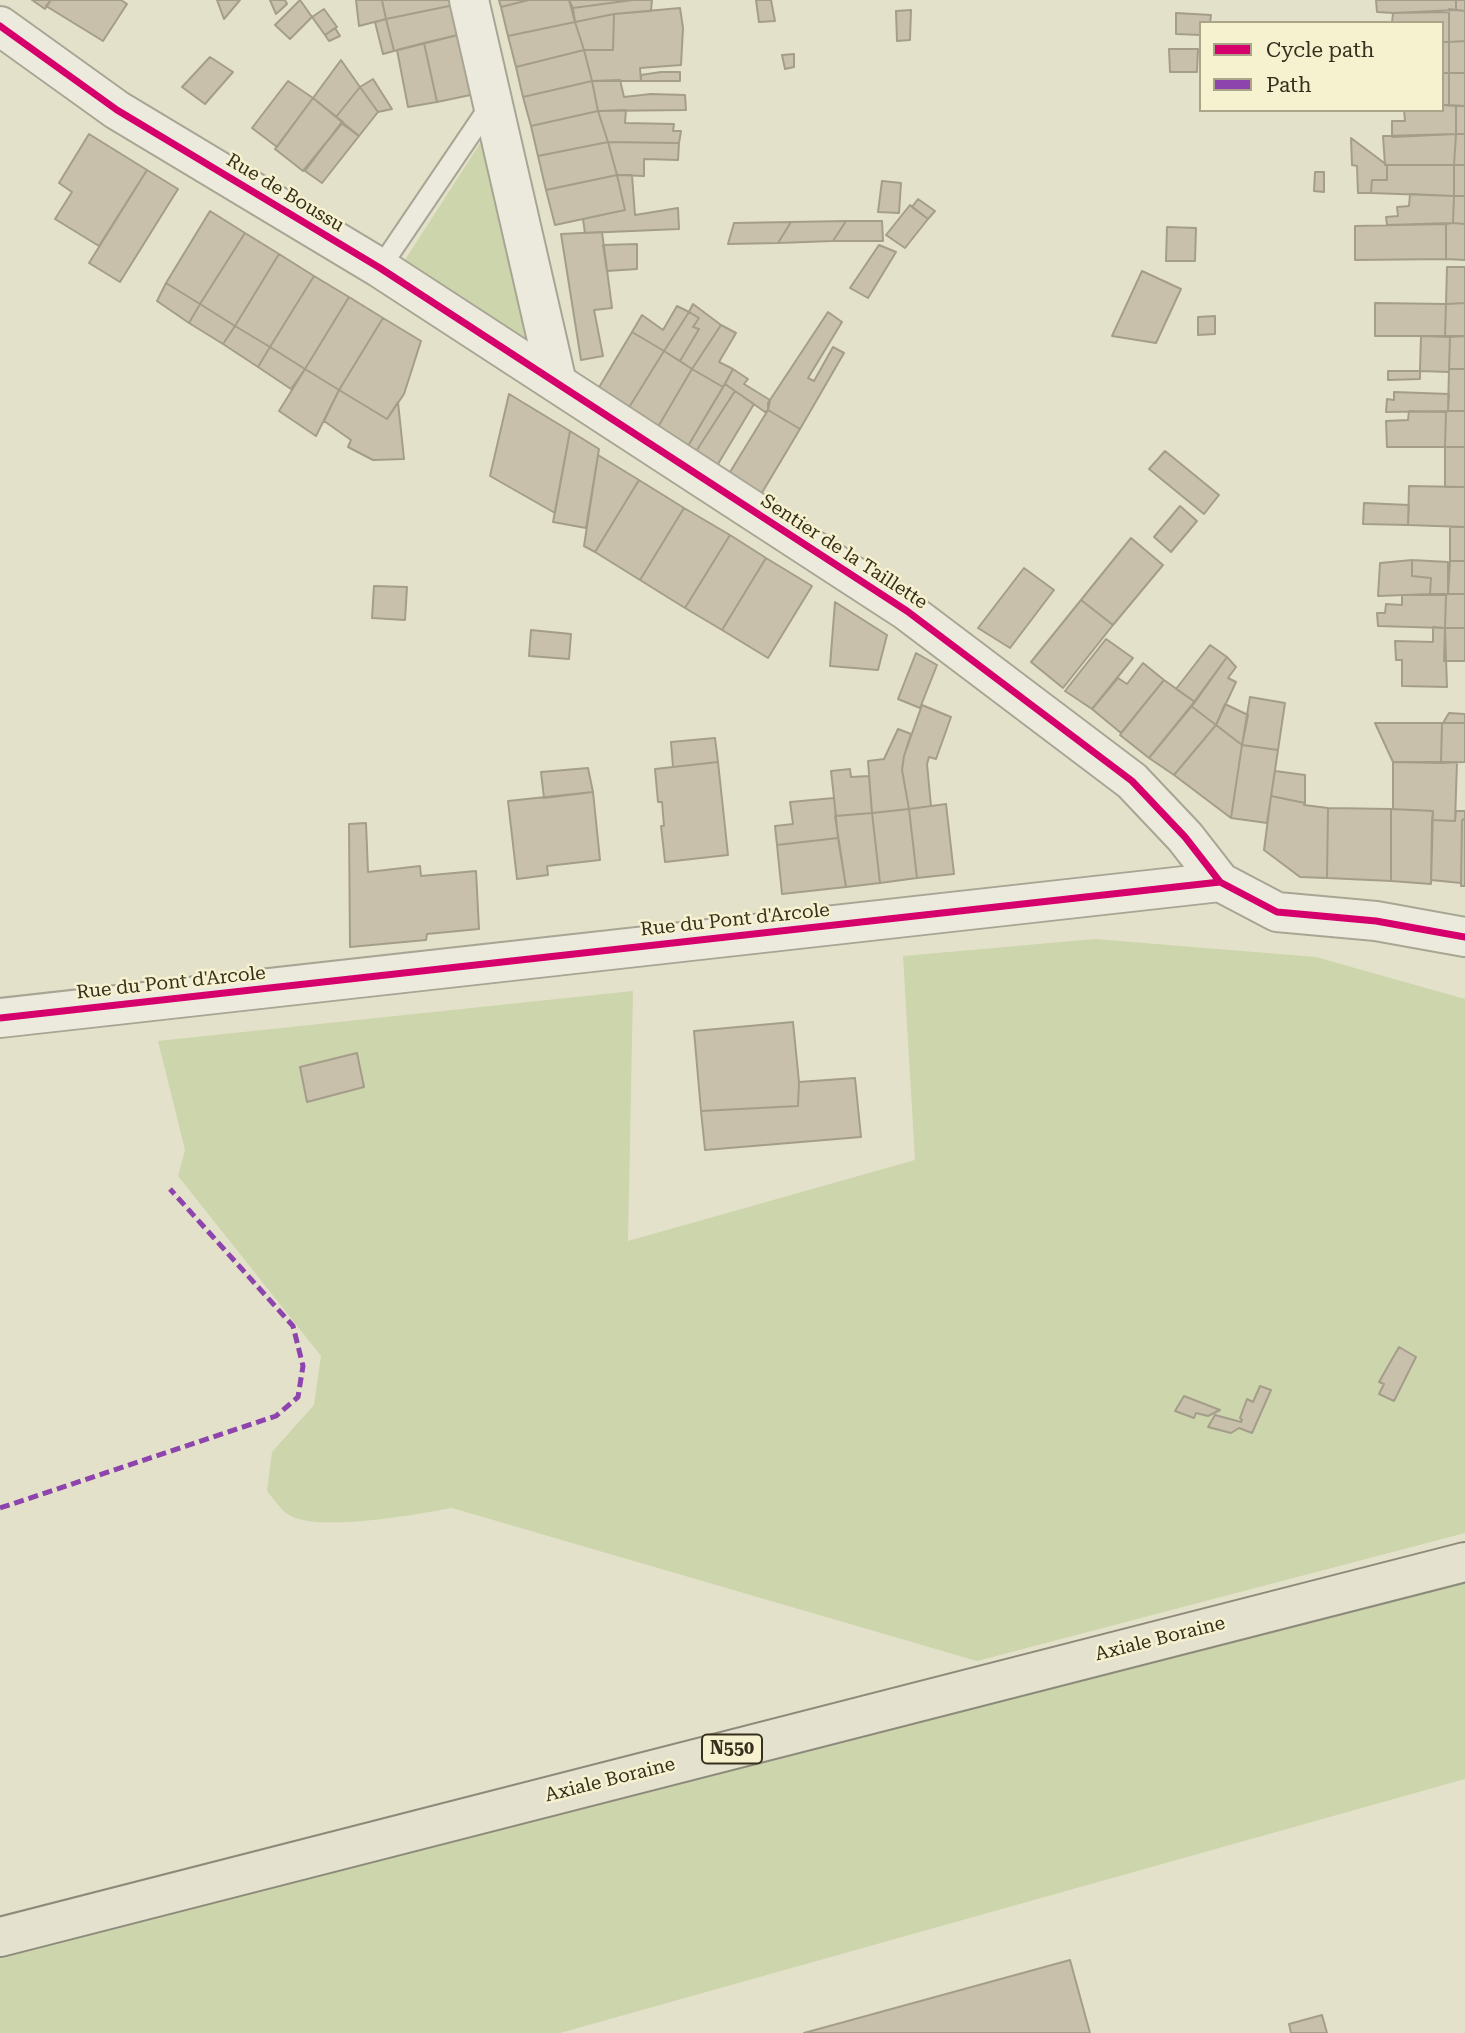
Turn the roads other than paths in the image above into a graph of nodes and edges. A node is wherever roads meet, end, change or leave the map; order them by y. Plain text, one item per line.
1 (469, 0) edge
2 (0, 26) edge
3 (493, 100) junction
4 (380, 268) junction
5 (557, 383) junction
6 (1220, 882) junction
7 (1465, 937) edge
8 (2, 1011) edge
9 (1465, 1562) edge
10 (0, 1937) edge

1 - 3 street
2 - 4 street, Rue de Boussu
3 - 4 lane
3 - 5 street
4 - 5 street, Rue de Boussu
5 - 6 street, Sentier de la Taillette
6 - 7 street
6 - 8 street, Rue du Pont d'Arcole
9 - 10 main road, Axiale Boraine / N550

